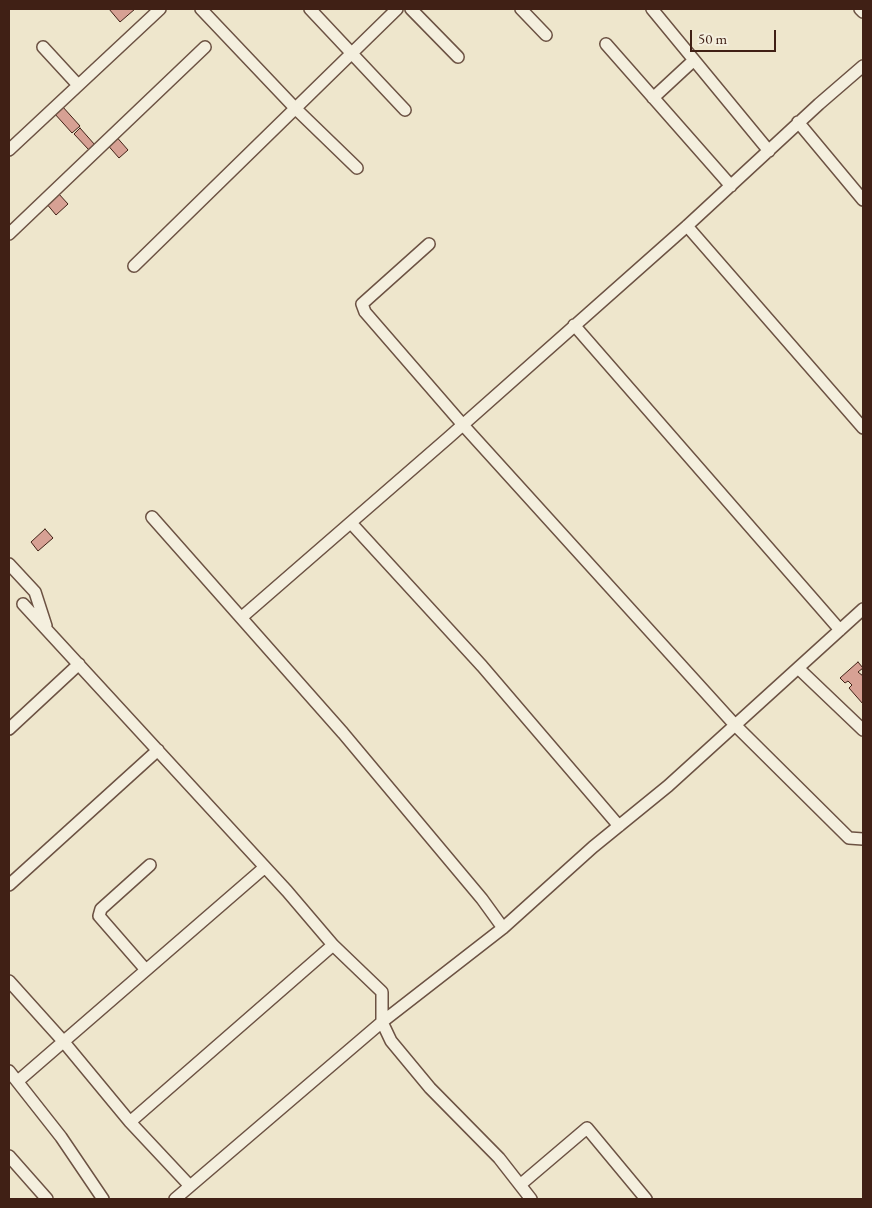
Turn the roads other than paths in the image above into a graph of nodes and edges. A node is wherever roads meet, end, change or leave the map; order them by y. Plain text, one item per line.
1 (160, 9) edge
2 (201, 9) edge
3 (310, 9) edge
4 (397, 9) edge
5 (411, 9) edge
6 (521, 9) edge
7 (652, 9) edge
8 (860, 9) edge
9 (863, 12) edge
10 (546, 35) dead end
11 (606, 44) dead end
12 (43, 47) dead end
13 (205, 47) dead end
14 (352, 52) junction
15 (458, 57) dead end
16 (694, 60) junction
17 (863, 66) edge
18 (78, 85) junction
19 (653, 98) junction
20 (295, 108) junction
21 (405, 110) dead end
22 (798, 122) junction
23 (9, 150) edge
24 (769, 151) junction
25 (357, 168) dead end
26 (731, 186) junction
27 (863, 200) edge
28 (687, 226) junction
29 (9, 234) edge
30 (429, 244) dead end
31 (134, 266) dead end
32 (574, 325) junction
33 (463, 425) junction
34 (863, 428) edge
35 (152, 517) dead end
36 (351, 523) junction
37 (9, 564) edge
38 (23, 604) dead end
39 (863, 609) edge
40 (242, 617) junction
41 (47, 630) junction
42 (840, 630) junction
43 (79, 664) junction
44 (798, 668) junction
45 (734, 725) junction
46 (9, 729) edge
47 (863, 730) edge
48 (158, 750) junction
49 (619, 826) junction
50 (863, 839) edge
51 (150, 865) dead end
52 (265, 867) junction
53 (9, 885) edge
54 (503, 928) junction
55 (332, 945) junction
56 (146, 970) junction
57 (9, 981) edge
58 (382, 1022) junction
59 (64, 1041) junction
60 (9, 1071) edge
61 (18, 1081) junction
62 (130, 1122) junction
63 (9, 1156) edge
64 (520, 1185) junction
65 (190, 1186) junction
66 (98, 1197) edge
67 (47, 1199) edge
68 (175, 1199) edge
69 (531, 1199) edge
70 (646, 1199) edge

1 - 18 street
2 - 20 street
3 - 14 street
4 - 14 street
5 - 15 street
6 - 10 street
7 - 16 street
8 - 9 street
11 - 19 street
12 - 18 street
13 - 29 street
14 - 20 street
14 - 21 street
16 - 19 street
16 - 24 street
17 - 22 street
18 - 23 street
19 - 26 street
20 - 25 street
20 - 31 street
22 - 24 street
22 - 27 street
24 - 26 street
26 - 28 street
28 - 32 street
28 - 34 street
30 - 33 street
32 - 33 street
32 - 42 street
33 - 36 street
33 - 45 street
35 - 40 street
36 - 40 street
36 - 49 street
37 - 41 street
38 - 41 street
39 - 42 street
40 - 54 street
41 - 43 street
42 - 44 street
43 - 46 street
43 - 48 street
44 - 45 street
44 - 47 street
45 - 49 street
45 - 50 street
48 - 52 street
48 - 53 street
49 - 54 street
51 - 56 street
52 - 55 street
52 - 56 street
54 - 58 street
55 - 58 street
55 - 62 street
56 - 59 street
57 - 59 street
58 - 64 street
58 - 65 street
59 - 61 street
59 - 62 street
60 - 61 street
61 - 66 street
62 - 65 street
63 - 67 street
64 - 69 street
64 - 70 street
65 - 68 street

